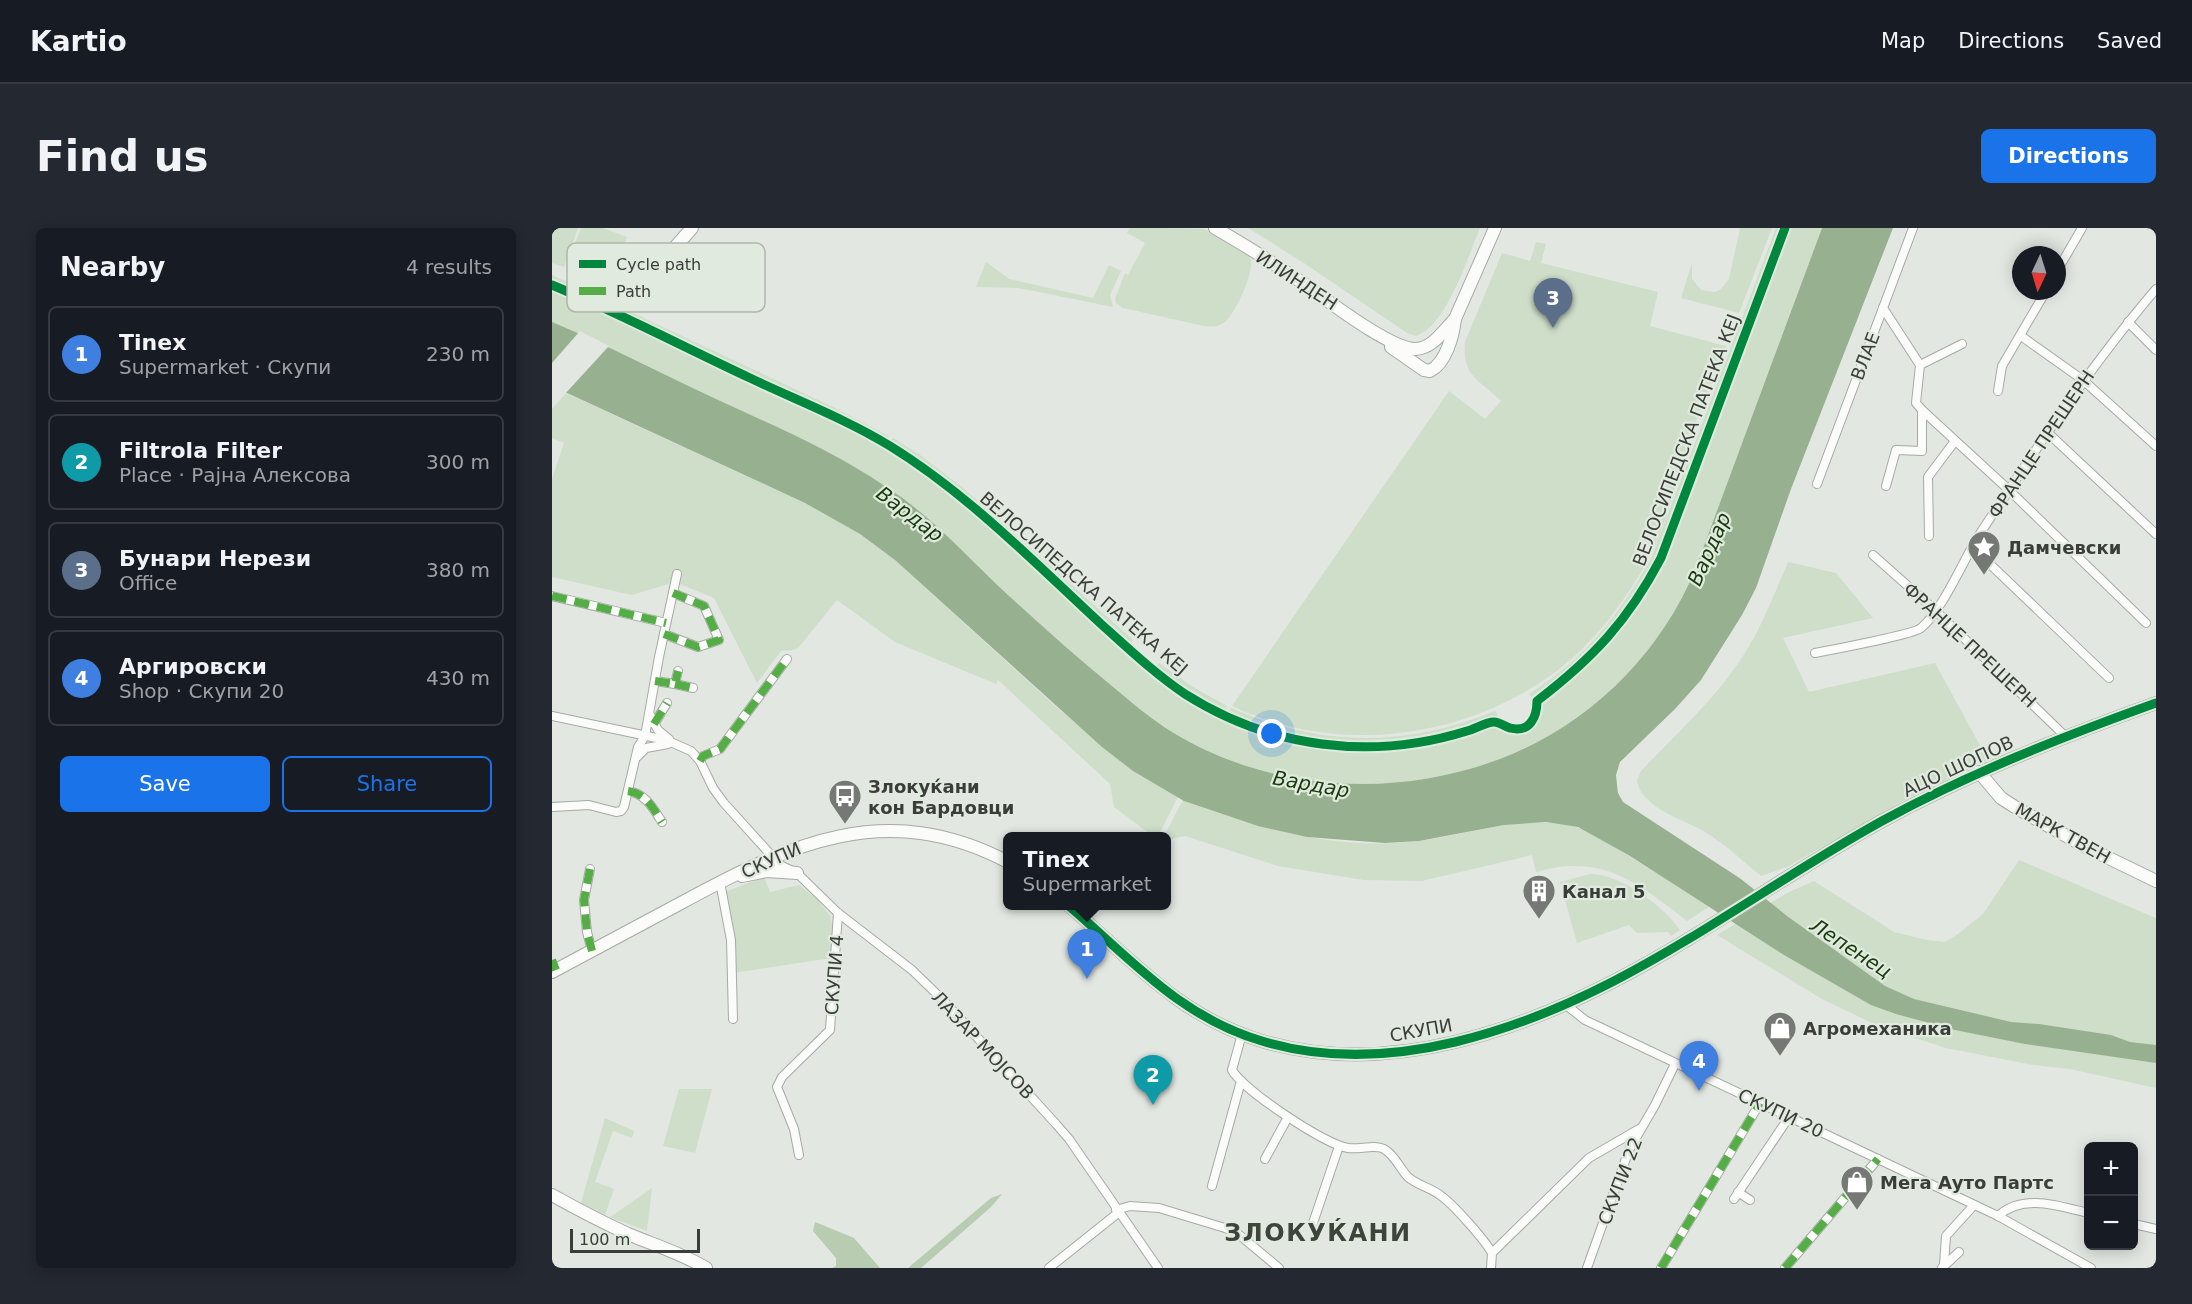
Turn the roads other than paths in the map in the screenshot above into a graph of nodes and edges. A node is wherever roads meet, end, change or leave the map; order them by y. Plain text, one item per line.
1 (692, 228) edge
2 (1215, 228) edge
3 (1495, 228) edge
4 (1913, 228) edge
5 (2082, 228) edge
6 (679, 243) edge
7 (2066, 256) edge
8 (2156, 289) edge
9 (2041, 300) edge
10 (1883, 308) junction
11 (1455, 319) junction
12 (2128, 322) junction
13 (1378, 334) junction
14 (2021, 336) junction
15 (1962, 344) dead end
16 (2156, 350) edge
17 (1920, 365) junction
18 (2083, 380) junction
19 (1998, 391) dead end
20 (1922, 410) junction
21 (2048, 433) junction
22 (1955, 441) junction
23 (2156, 446) edge
24 (1817, 484) dead end
25 (1886, 486) dead end
26 (2009, 490) junction
27 (2156, 534) edge
28 (1929, 536) dead end
29 (1972, 547) junction
30 (1873, 555) dead end
31 (677, 574) dead end
32 (673, 593) junction
33 (552, 596) edge
34 (1936, 611) junction
35 (666, 623) junction
36 (2146, 623) dead end
37 (664, 634) junction
38 (1815, 653) dead end
39 (787, 659) dead end
40 (678, 671) dead end
41 (2109, 678) dead end
42 (655, 681) junction
43 (675, 684) junction
44 (693, 688) dead end
45 (667, 703) dead end
46 (2156, 703) edge
47 (650, 714) junction
48 (552, 716) edge
49 (654, 724) junction
50 (645, 736) junction
51 (2065, 736) junction
52 (677, 744) junction
53 (635, 760) junction
54 (700, 761) junction
55 (1979, 772) junction
56 (628, 790) junction
57 (552, 807) edge
58 (662, 822) dead end
59 (788, 851) junction
60 (773, 856) junction
61 (1003, 860) edge
62 (590, 869) dead end
63 (797, 873) junction
64 (1784, 879) joint
65 (723, 881) junction
66 (2156, 881) edge
67 (1073, 910) edge
68 (838, 913) junction
69 (592, 951) junction
70 (553, 967) edge
71 (1566, 1005) junction
72 (733, 1018) dead end
73 (1242, 1034) junction
74 (1675, 1064) junction
75 (1241, 1081) junction
76 (1760, 1103) junction
77 (1288, 1117) junction
78 (1789, 1117) junction
79 (1640, 1129) junction
80 (1339, 1146) junction
81 (800, 1155) dead end
82 (1265, 1159) dead end
83 (1878, 1159) junction
84 (1212, 1186) dead end
85 (552, 1195) edge
86 (1750, 1200) dead end
87 (1974, 1205) junction
88 (1117, 1212) junction
89 (2084, 1212) edge
90 (1998, 1216) junction
91 (1313, 1223) dead end
92 (2138, 1225) edge
93 (2156, 1229) edge
94 (1492, 1252) junction
95 (1959, 1252) dead end
96 (706, 1268) edge
97 (1049, 1268) edge
98 (1158, 1268) edge
99 (1279, 1268) edge
100 (1491, 1268) edge
101 (1587, 1268) edge
102 (1661, 1268) edge
103 (1785, 1268) edge
104 (1942, 1268) edge
105 (2091, 1268) edge

1 - 6 street
2 - 13 street, ИЛИНДЕН
3 - 11 street
4 - 10 street, ВЛАЕ
5 - 7 street
8 - 12 street, ФРАНЦE ПРЕШЕРН
9 - 14 street
10 - 17 street
10 - 24 street, ВЛАЕ
11 - 13 street, ИЛИНДЕН
11 - 13 street, ИЛИНДЕН
12 - 16 street
12 - 18 street, ФРАНЦE ПРЕШЕРН
14 - 18 street
14 - 19 street
15 - 17 street
17 - 20 street
18 - 21 street, ФРАНЦE ПРЕШЕРН
18 - 23 street
20 - 22 street
20 - 25 street
21 - 26 street, ФРАНЦE ПРЕШЕРН
21 - 27 street
22 - 26 street
22 - 28 street
26 - 29 street, ФРАНЦE ПРЕШЕРН
26 - 36 street
29 - 34 street, ФРАНЦE ПРЕШЕРН
29 - 41 street
30 - 34 street, ФРАНЦЕ ПРЕШЕРН
31 - 32 street
32 - 35 street
32 - 37 street
33 - 35 street
34 - 38 street, ФРАНЦE ПРЕШЕРН
34 - 51 street, ФРАНЦЕ ПРЕШЕРН
35 - 37 street
37 - 42 street
39 - 54 street
40 - 43 street
42 - 43 street
42 - 47 street
43 - 44 street
45 - 49 street
46 - 51 street, АЦО ШОПОВ
47 - 49 street
47 - 50 street
48 - 50 street
49 - 52 street
50 - 52 street
50 - 53 street
51 - 55 street, АЦО ШОПОВ
52 - 53 street
52 - 54 street
53 - 56 street
54 - 60 street, ЛАЗАР МОЈСОВ
55 - 64 street, АЦО ШОПОВ
55 - 66 street, МАРК ТВЕН
56 - 57 street
56 - 58 street
59 - 60 street, СКУПИ
59 - 61 street, СКУПИ
59 - 63 street
60 - 63 street, ЛАЗАР МОЈСОВ
60 - 65 street, СКУПИ
62 - 69 street
63 - 65 street
63 - 68 street, ЛАЗАР МОЈСОВ
64 - 71 street, СКУПИ
65 - 69 street, СКУПИ
65 - 72 street
67 - 73 street, СКУПИ
68 - 81 street, CКУПИ 4
68 - 88 street, ЛАЗАР МОЈСОВ
69 - 70 street, СКУПИ
71 - 73 street, СКУПИ
71 - 74 street, СКУПИ 20
73 - 75 street
74 - 76 street, СКУПИ 20
74 - 79 street, СКУПИ 22
75 - 77 street
75 - 84 street
76 - 78 street, СКУПИ 20
76 - 102 street
77 - 80 street
77 - 82 street
78 - 83 street, СКУПИ 20
78 - 86 street
79 - 94 street
79 - 101 street, СКУПИ 22
80 - 91 street
80 - 94 street
83 - 87 street, СКУПИ 20
83 - 103 street
85 - 96 street
87 - 90 street, СКУПИ 20
87 - 104 street
88 - 97 street
88 - 98 street, ЛАЗАР МОЈСОВ
88 - 99 street
89 - 90 street
90 - 105 street, СКУПИ 20
92 - 93 street
94 - 100 street
95 - 104 street

